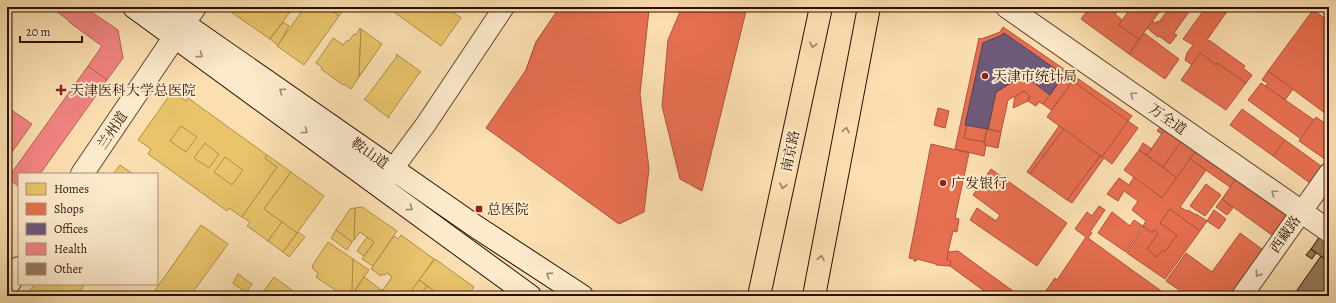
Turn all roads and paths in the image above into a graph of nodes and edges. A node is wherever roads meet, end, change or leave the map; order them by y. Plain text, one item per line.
1 (134, 7) edge
2 (160, 7) edge
3 (504, 7) edge
4 (821, 7) edge
5 (869, 7) edge
6 (1007, 7) edge
7 (185, 23) edge
8 (393, 168) junction
9 (83, 173) edge
10 (1329, 173) edge
11 (380, 186) junction
12 (1301, 212) junction
13 (1329, 231) edge
14 (18, 270) edge
15 (7, 286) edge
16 (759, 291) edge
17 (530, 296) edge
18 (582, 296) edge
19 (814, 296) edge
20 (1242, 296) edge

1 - 7 main road, 鞍山道
2 - 7 main road, 鞍山道
3 - 8 street
4 -> 16 main road, 南京路
19 -> 5 main road
12 -> 6 main road, 万全道
8 -> 7 main road, 鞍山道
7 - 9 main road, 兰州道
7 -> 11 main road, 鞍山道
8 - 11 street
18 -> 8 main road, 鞍山道
10 - 12 street, 西藏路
11 -> 17 main road, 鞍山道
12 - 13 main road, 万全道
12 -> 20 street, 西藏路
14 - 15 main road

